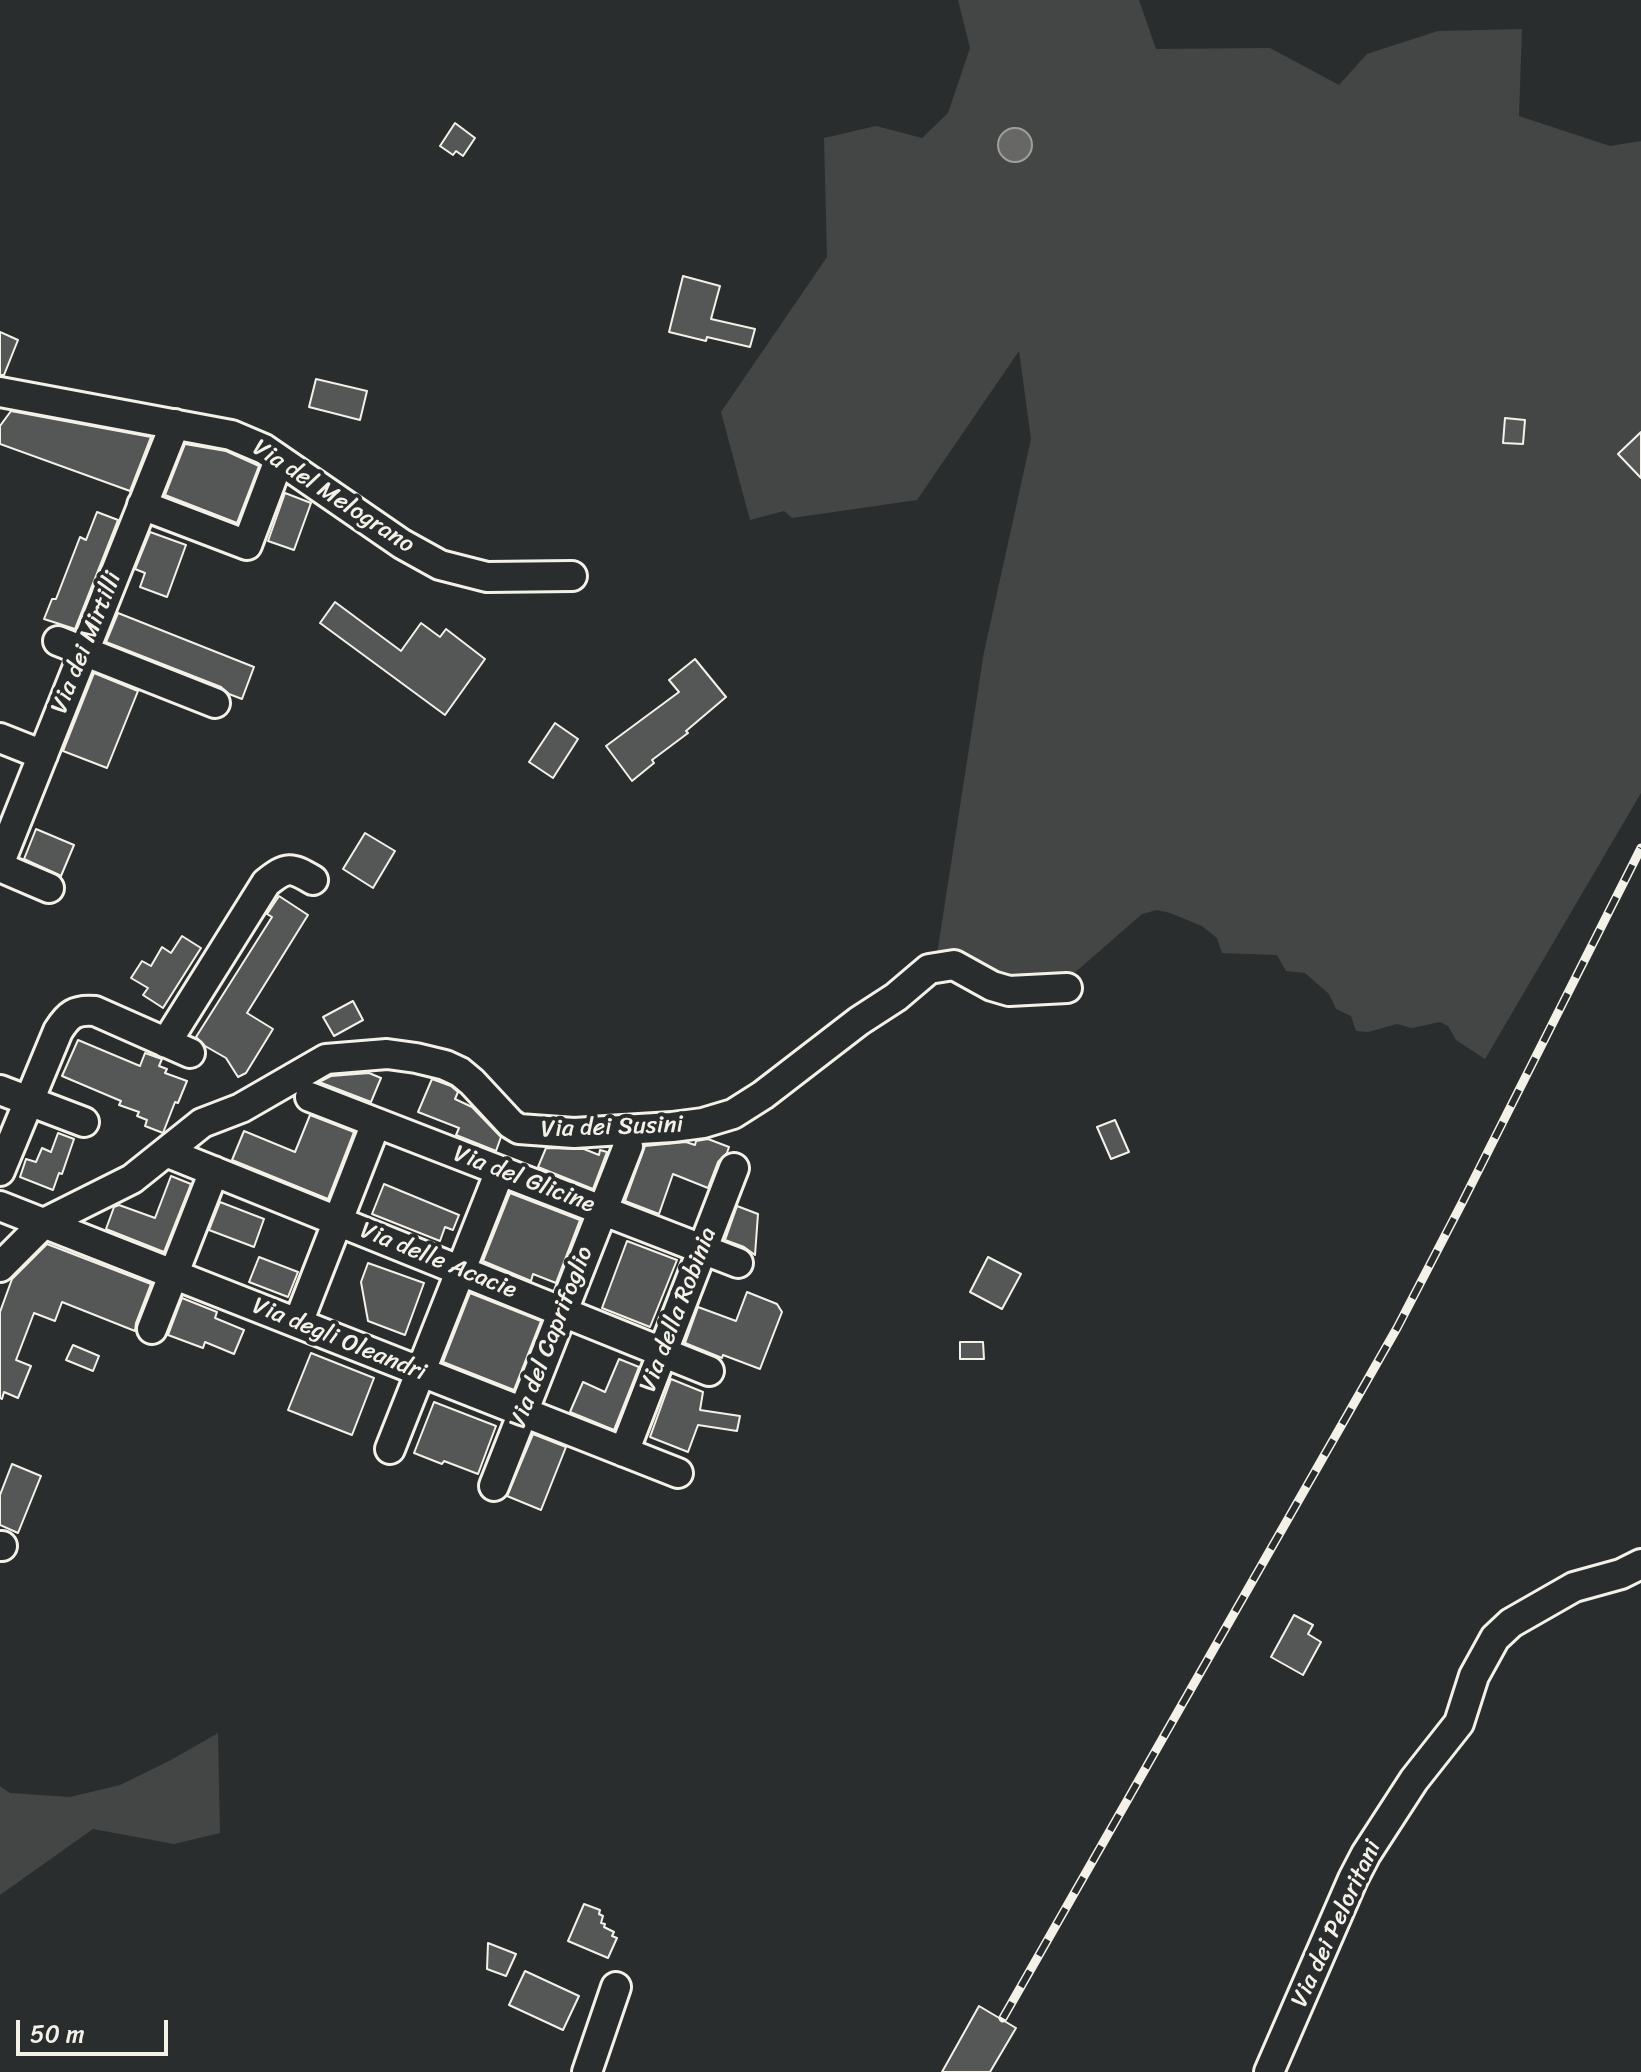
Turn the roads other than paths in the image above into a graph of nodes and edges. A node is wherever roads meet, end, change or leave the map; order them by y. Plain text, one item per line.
1 (0, 392) edge
2 (175, 424) junction
3 (279, 460) junction
4 (142, 505) junction
5 (572, 576) dead end
6 (71, 646) junction
7 (215, 703) dead end
8 (0, 738) edge
9 (43, 755) junction
10 (0, 864) edge
11 (313, 880) dead end
12 (49, 888) dead end
13 (1067, 988) dead end
14 (0, 1090) edge
15 (310, 1097) dead end
16 (29, 1101) junction
17 (84, 1122) dead end
18 (376, 1123) junction
19 (628, 1146) dead end
20 (166, 1152) junction
21 (734, 1168) dead end
22 (0, 1171) edge
23 (214, 1171) junction
24 (500, 1171) junction
25 (0, 1206) edge
26 (603, 1210) junction
27 (338, 1221) junction
28 (44, 1223) junction
29 (702, 1249) junction
30 (738, 1263) dead end
31 (0, 1267) edge
32 (461, 1271) junction
33 (174, 1274) junction
34 (563, 1312) junction
35 (298, 1323) junction
36 (152, 1329) dead end
37 (663, 1352) junction
38 (709, 1371) dead end
39 (421, 1372) junction
40 (523, 1412) junction
41 (390, 1449) dead end
42 (624, 1452) junction
43 (678, 1473) dead end
44 (494, 1486) dead end
45 (1641, 1564) edge
46 (616, 1987) dead end
47 (587, 2072) edge
48 (1269, 2072) edge

1 - 2 street, Via del Melograno
2 - 3 street, Via del Melograno
2 - 4 street, Via dei Mirtilli
3 - 4 street
3 - 5 street, Via del Melograno
4 - 6 street, Via dei Mirtilli
6 - 7 street
6 - 9 street, Via dei Mirtilli
8 - 9 street
9 - 10 street, Via dei Mirtilli
10 - 12 street
11 - 16 street
13 - 20 street, Via dei Susini
14 - 16 street
15 - 18 street, Via del Glicine
16 - 17 street
16 - 22 street
18 - 24 street, Via del Glicine
18 - 27 street
19 - 26 street, Via del Caprifoglio
20 - 23 street, Via delle Acacie
20 - 28 street, Via dei Susini
21 - 29 street, Via della Robinia
23 - 27 street, Via delle Acacie
23 - 33 street
24 - 26 street, Via del Glicine
24 - 32 street
25 - 28 street, Via degli Oleandri
26 - 29 street, Via del Glicine
26 - 34 street, Via del Caprifoglio
27 - 32 street, Via delle Acacie
27 - 35 street
28 - 31 street, Via dei Susini
28 - 33 street, Via degli Oleandri
29 - 30 street, Via del Glicine
29 - 37 street, Via della Robinia
32 - 34 street, Via delle Acacie
32 - 39 street
33 - 35 street, Via degli Oleandri
33 - 36 street
34 - 37 street, Via delle Acacie
34 - 40 street, Via del Caprifoglio
35 - 39 street, Via degli Oleandri
37 - 38 street, Via delle Acacie
37 - 42 street, Via della Robinia
39 - 40 street, Via degli Oleandri
39 - 41 street
40 - 42 street, Via degli Oleandri
40 - 44 street, Via del Caprifoglio
42 - 43 street, Via degli Oleandri
45 - 48 street, Via dei Peloritani
46 - 47 street

